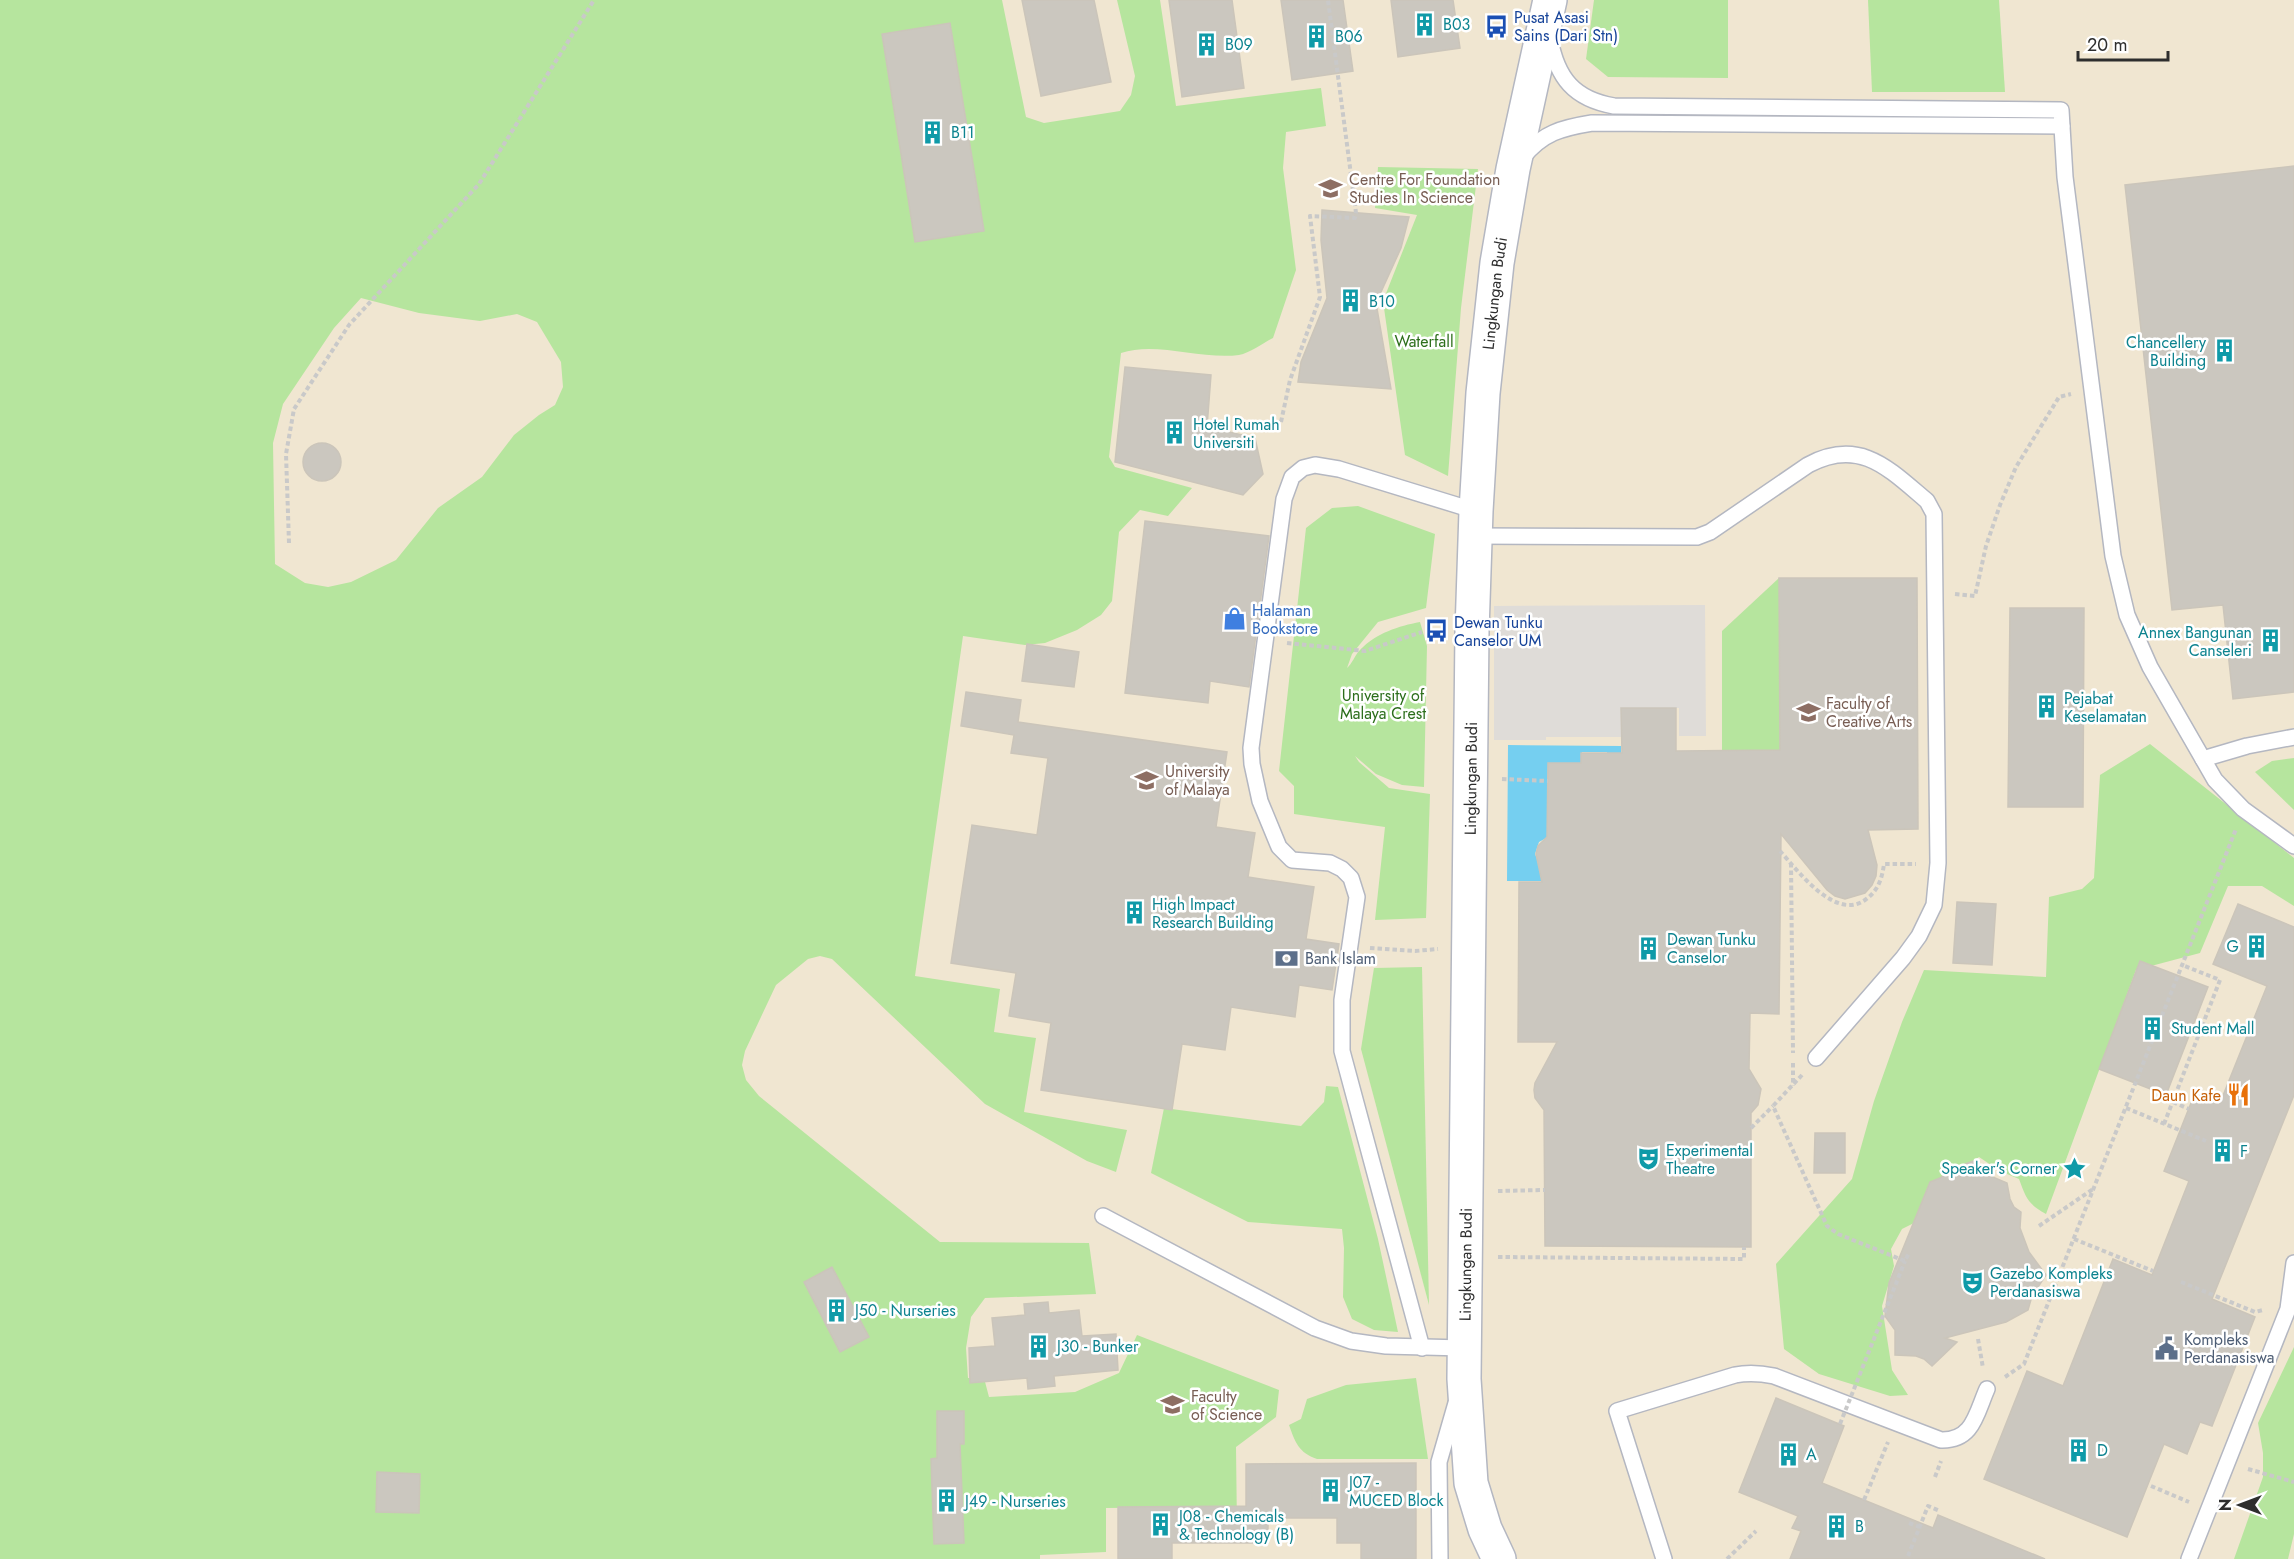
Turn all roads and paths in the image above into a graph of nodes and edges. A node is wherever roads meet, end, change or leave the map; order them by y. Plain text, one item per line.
1 (594, 0) edge
2 (1328, 0) edge
3 (1550, 3) edge
4 (2062, 126) junction
5 (1513, 169) junction
6 (2092, 387) junction
7 (1281, 422) dead end
8 (1476, 524) junction
9 (289, 543) dead end
10 (1934, 592) junction
11 (1422, 632) dead end
12 (1265, 641) junction
13 (2294, 737) edge
14 (2203, 759) junction
15 (1506, 779) dead end
16 (1548, 781) dead end
17 (2243, 809) junction
18 (2294, 846) edge
19 (1780, 851) dead end
20 (1791, 863) junction
21 (1938, 863) junction
22 (1468, 945) junction
23 (1351, 946) junction
24 (2182, 965) junction
25 (1816, 1058) joint
26 (1793, 1086) junction
27 (2173, 1102) junction
28 (1773, 1106) junction
29 (2126, 1108) junction
30 (2189, 1109) dead end
31 (2164, 1124) junction
32 (1751, 1128) dead end
33 (2206, 1141) dead end
34 (2093, 1189) junction
35 (1545, 1190) dead end
36 (1498, 1191) dead end
37 (1103, 1215) dead end
38 (2039, 1226) dead end
39 (2074, 1239) junction
40 (1744, 1247) dead end
41 (1910, 1253) dead end
42 (1498, 1257) dead end
43 (1905, 1261) junction
44 (2294, 1263) edge
45 (2153, 1271) dead end
46 (2181, 1282) dead end
47 (2290, 1303) junction
48 (1978, 1339) dead end
49 (1422, 1348) junction
50 (1464, 1364) junction
51 (2024, 1364) dead end
52 (1987, 1389) joint
53 (1896, 1422) junction
54 (1840, 1424) dead end
55 (2227, 1463) junction
56 (2294, 1482) edge
57 (2151, 1486) dead end
58 (1864, 1500) dead end
59 (2208, 1510) junction
60 (1940, 1511) dead end
61 (1909, 1523) dead end
62 (1920, 1527) junction
63 (1756, 1531) dead end
64 (1908, 1556) dead end
65 (1440, 1559) edge
66 (1499, 1559) edge
67 (1664, 1559) edge
68 (1727, 1559) edge
69 (2188, 1559) edge

1 - 9 path
2 - 7 path
3 - 4 lane
3 - 5 street, Lingkungan Budi
4 - 5 lane
4 - 6 lane
5 - 8 street, Lingkungan Budi
6 - 10 path
6 - 14 lane
8 - 10 lane
8 - 12 lane
8 - 22 street, Lingkungan Budi
10 - 21 lane
11 - 12 path
12 - 23 lane
13 - 14 lane
14 - 17 lane
15 - 16 path
17 - 18 lane
17 - 24 path
19 - 20 path
20 - 21 path
20 - 26 path
21 - 25 lane
22 - 23 path
22 - 50 street, Lingkungan Budi
23 - 49 lane
24 - 27 path
24 - 29 path
25 - 26 path
26 - 28 path
27 - 30 path
27 - 31 path
28 - 32 path
28 - 43 path
29 - 31 path
29 - 34 path
31 - 33 path
34 - 38 path
34 - 39 path
35 - 36 path
37 - 49 lane
39 - 45 path
39 - 51 path
40 - 42 path
41 - 43 path
43 - 54 path, bridge
44 - 47 lane
46 - 47 path
47 - 55 lane
48 - 52 path
49 - 50 lane
50 - 65 lane
50 - 66 street, Lingkungan Budi
52 - 53 lane
53 - 58 path
53 - 67 lane
55 - 56 path
55 - 59 lane
57 - 59 path
59 - 69 lane
60 - 62 path
61 - 62 path
62 - 64 path
63 - 68 path

